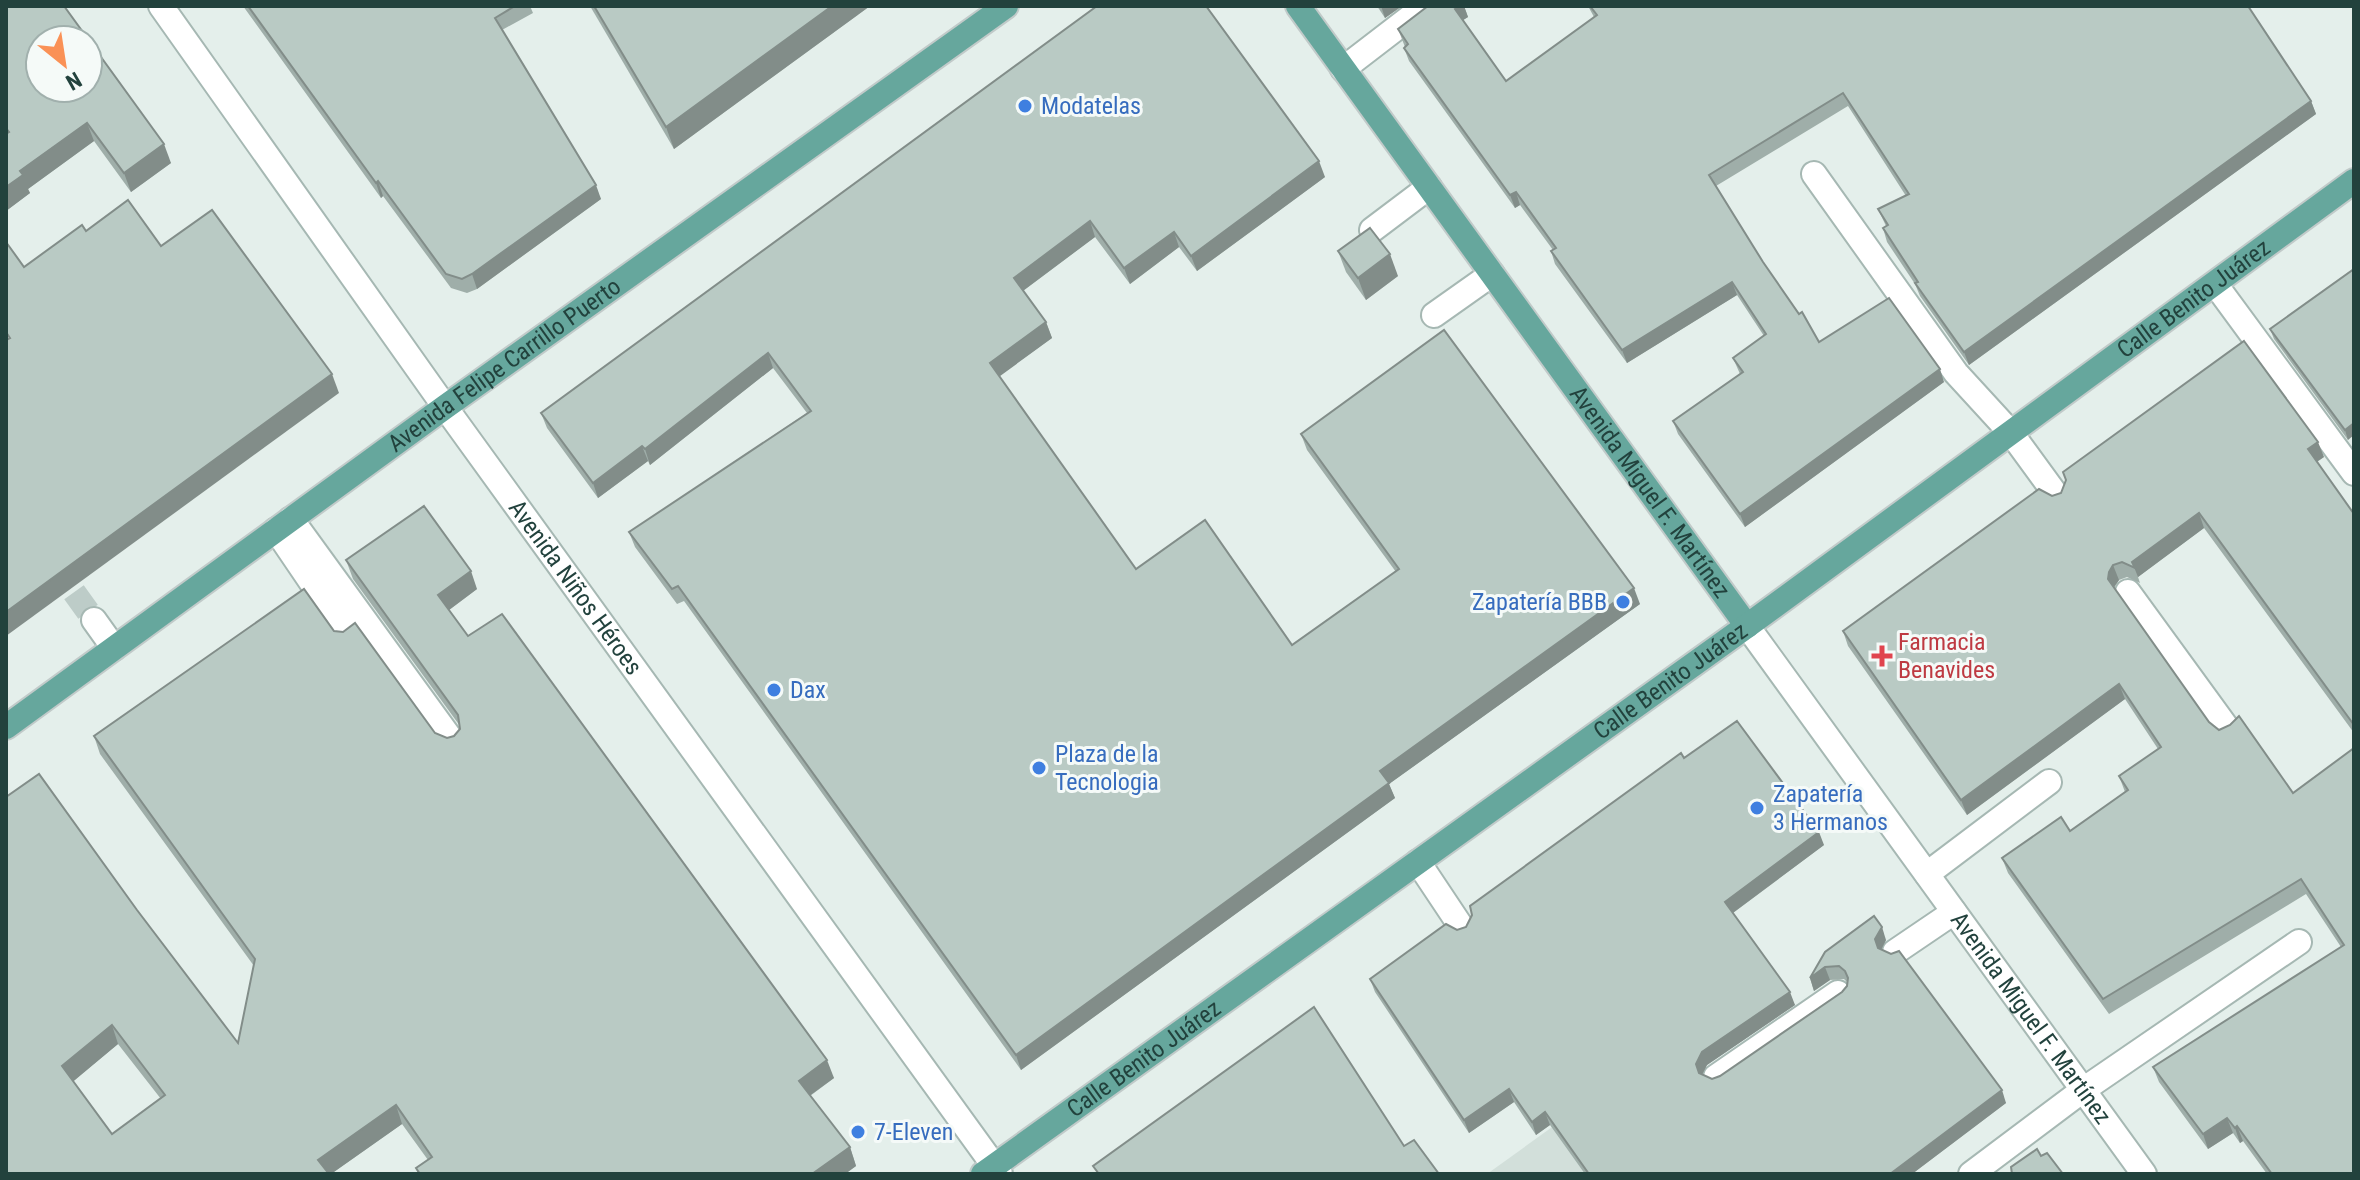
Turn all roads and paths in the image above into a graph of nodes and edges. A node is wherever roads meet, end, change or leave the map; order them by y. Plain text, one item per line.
1 (161, 6) edge
2 (1006, 6) edge
3 (1298, 6) edge
4 (1425, 6) edge
5 (1343, 69) junction
6 (1814, 174) dead end
7 (2354, 181) edge
8 (1429, 187) junction
9 (1372, 230) edge
10 (1492, 274) junction
11 (2215, 284) junction
12 (1434, 315) dead end
13 (445, 407) junction
14 (2011, 433) junction
15 (2354, 473) edge
16 (2057, 496) edge
17 (284, 525) junction
18 (2128, 592) dead end
19 (94, 620) tunnel mouth
20 (1747, 626) junction
21 (348, 636) edge
22 (114, 648) junction
23 (6, 727) edge
24 (2227, 728) edge
25 (453, 742) edge
26 (2049, 782) dead end
27 (1418, 862) junction
28 (1927, 874) junction
29 (1954, 912) junction
30 (1462, 928) edge
31 (2299, 942) dead end
32 (1895, 952) edge
33 (1838, 993) edge
34 (1716, 1077) edge
35 (2083, 1090) junction
36 (992, 1171) edge
37 (1980, 1171) edge
38 (2144, 1174) edge

1 - 13 street, Avenida Niños Héroes
2 - 13 main road, Avenida Felipe Carrillo Puerto
3 - 5 main road, Avenida Miguel F. Martínez
4 - 5 street
5 - 8 main road, Avenida Miguel F. Martínez
6 - 14 street
7 - 11 main road, Calle Benito Juárez
8 - 9 street
8 - 10 main road, Avenida Miguel F. Martínez
10 - 12 street
10 - 20 main road, Avenida Miguel F. Martínez
11 - 14 main road, Calle Benito Juárez
11 - 15 street
13 - 17 main road, Avenida Felipe Carrillo Puerto
13 - 36 street, Avenida Niños Héroes
14 - 16 street
14 - 20 main road, Calle Benito Juárez
17 - 21 street
17 - 22 main road, Avenida Felipe Carrillo Puerto
17 - 25 street
18 - 24 street
19 - 22 street
20 - 27 main road, Calle Benito Juárez
20 - 28 street, Avenida Miguel F. Martínez
22 - 23 main road, Avenida Felipe Carrillo Puerto
26 - 28 street
27 - 30 street
27 - 36 main road, Calle Benito Juárez
28 - 29 street, Avenida Miguel F. Martínez
29 - 32 street
29 - 35 street, Avenida Miguel F. Martínez
31 - 35 street
33 - 34 street
35 - 37 street
35 - 38 street, Avenida Miguel F. Martínez

